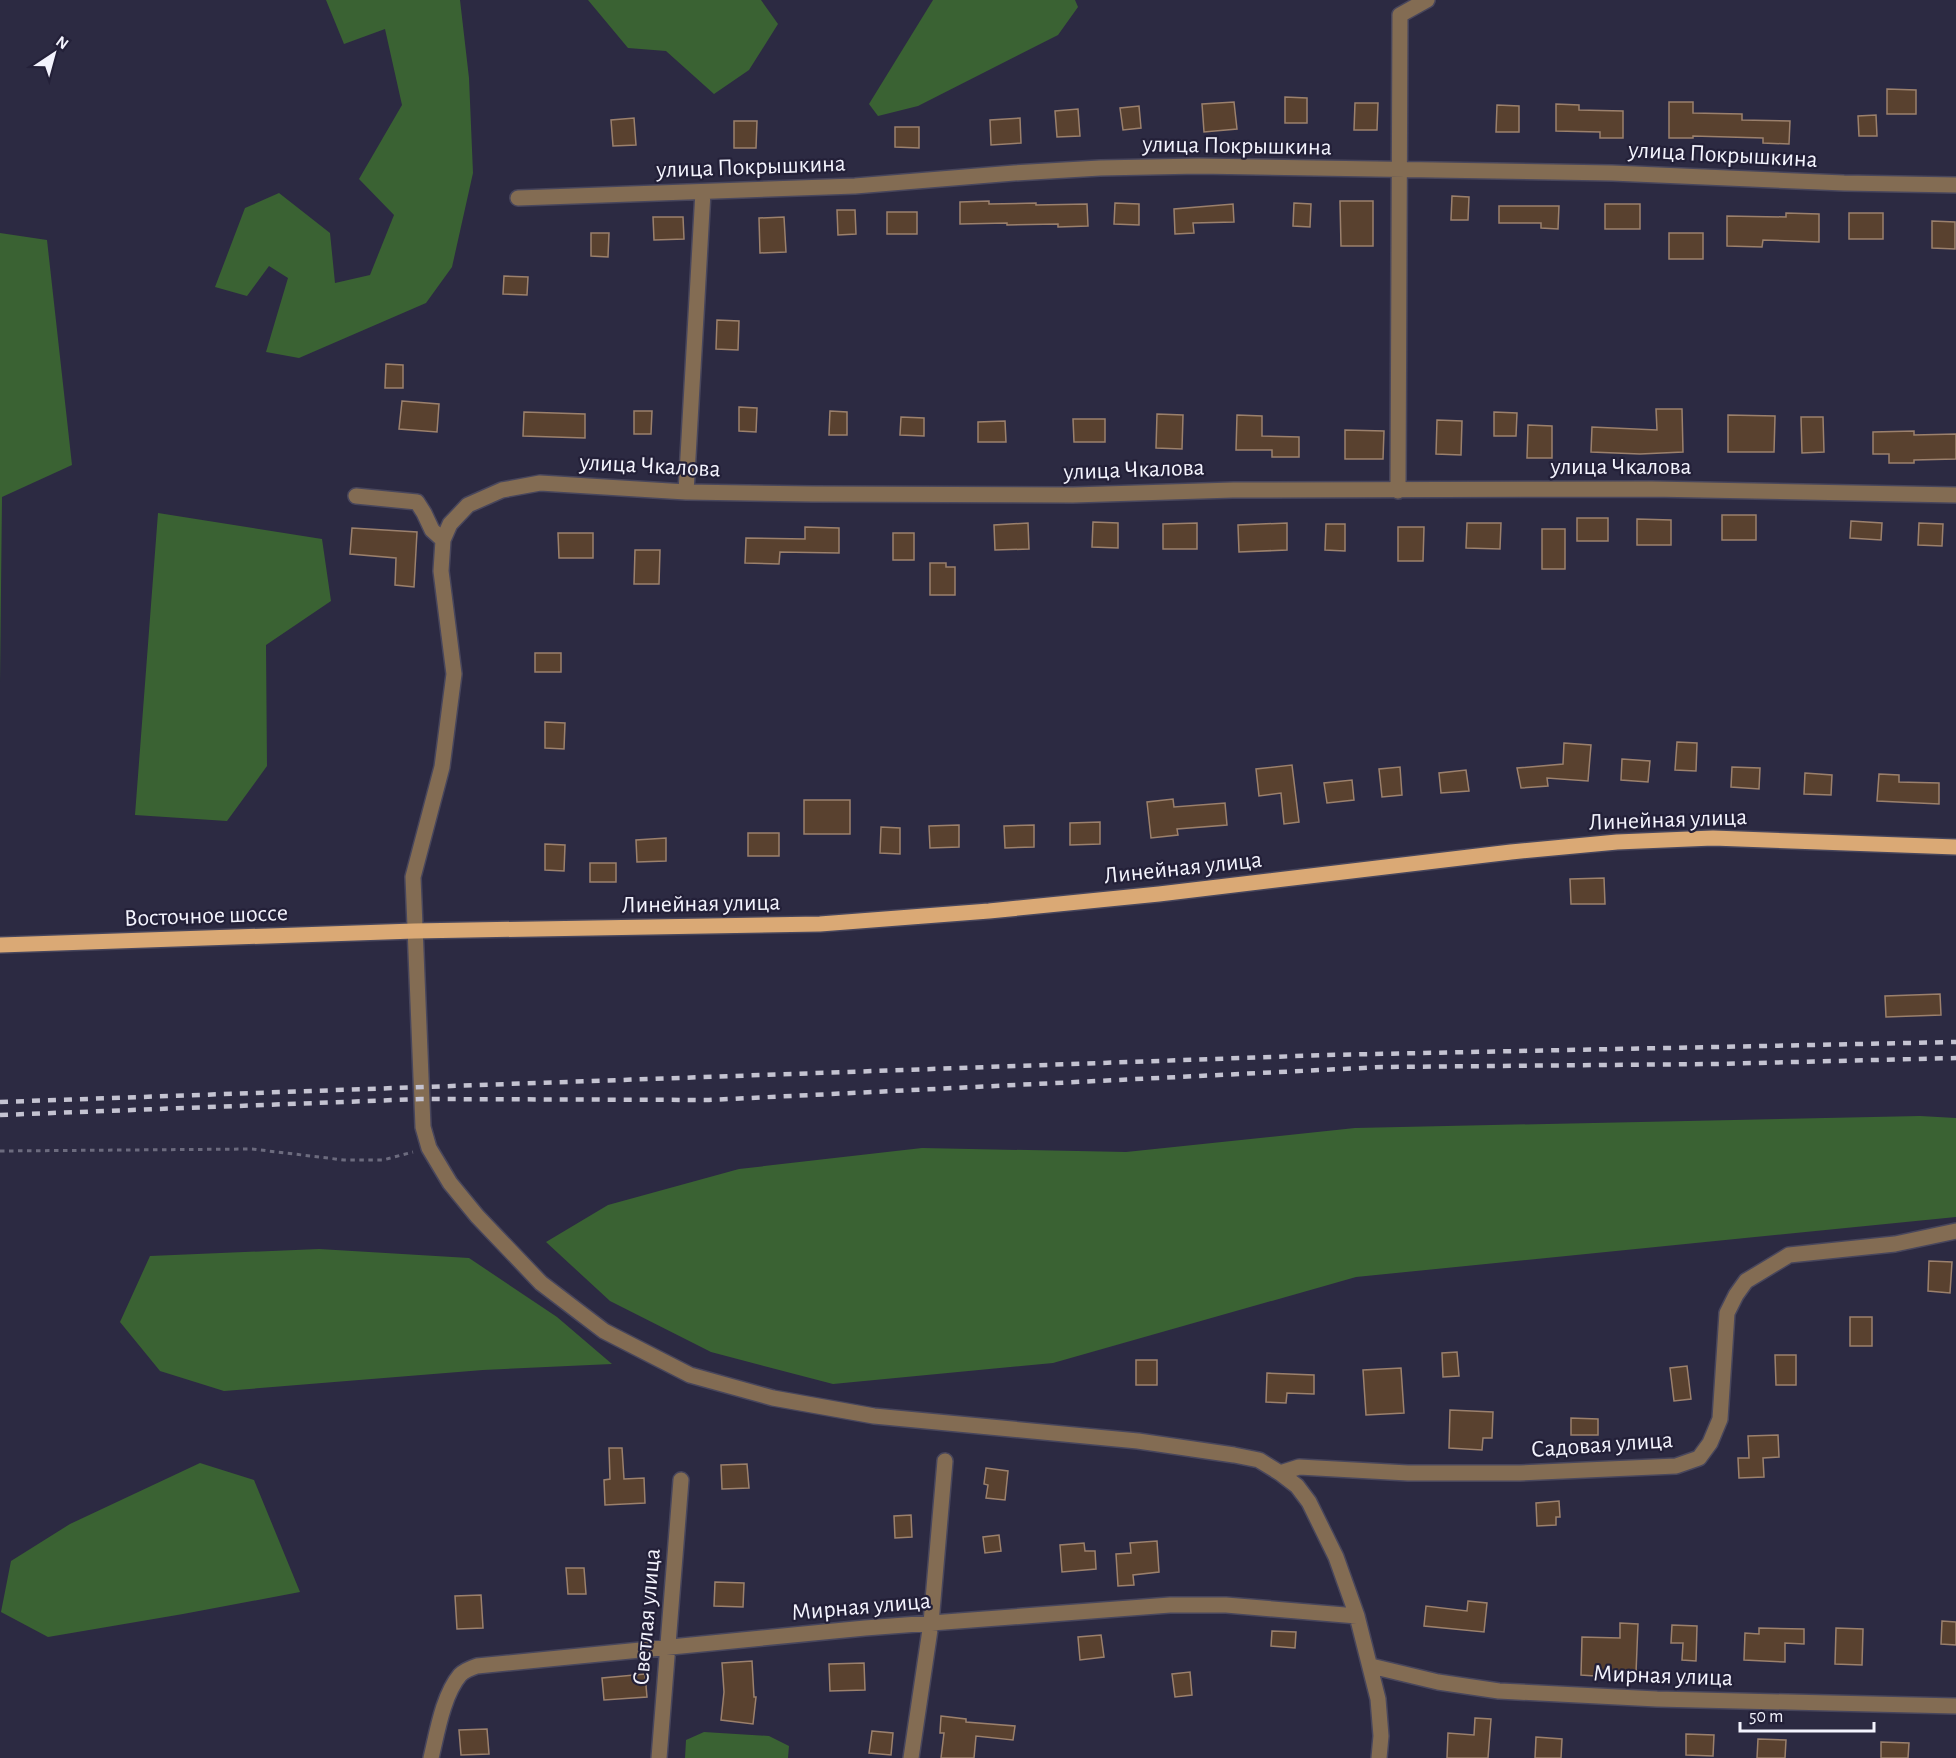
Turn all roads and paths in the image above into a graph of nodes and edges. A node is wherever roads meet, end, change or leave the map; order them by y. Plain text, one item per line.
1 (1427, 0) edge
2 (1398, 170) junction
3 (1956, 185) edge
4 (704, 192) junction
5 (518, 198) dead end
6 (1398, 491) junction
7 (686, 492) junction
8 (1956, 495) edge
9 (356, 496) dead end
10 (443, 540) junction
11 (1956, 847) edge
12 (414, 931) junction
13 (0, 945) edge
14 (429, 1148) junction
15 (0, 1152) edge
16 (1956, 1231) edge
17 (945, 1461) dead end
18 (1280, 1473) junction
19 (681, 1480) dead end
20 (1357, 1616) junction
21 (931, 1623) junction
22 (667, 1647) junction
23 (1371, 1666) junction
24 (1956, 1706) edge
25 (431, 1758) edge
26 (658, 1758) edge
27 (911, 1758) edge
28 (1379, 1758) edge

1 - 2 street
2 - 3 street, улица Покрышкина
2 - 4 street, улица Покрышкина
2 - 6 street
4 - 5 street, улица Покрышкина
4 - 7 street
6 - 7 street, улица Чкалова
6 - 8 street, улица Чкалова
7 - 10 street, улица Чкалова
9 - 10 street
10 - 12 street
11 - 12 main road, Линейная улица
12 - 13 main road, Восточное шоссе
12 - 14 street
14 - 15 path
14 - 18 street
16 - 18 street, Садовая улица
17 - 21 street
18 - 20 street
19 - 22 street, Светлая улица
20 - 21 street, Мирная улица
20 - 23 street
21 - 22 street, Мирная улица
21 - 27 street
22 - 25 street, Мирная улица
22 - 26 street, Светлая улица
23 - 24 street, Мирная улица
23 - 28 street

